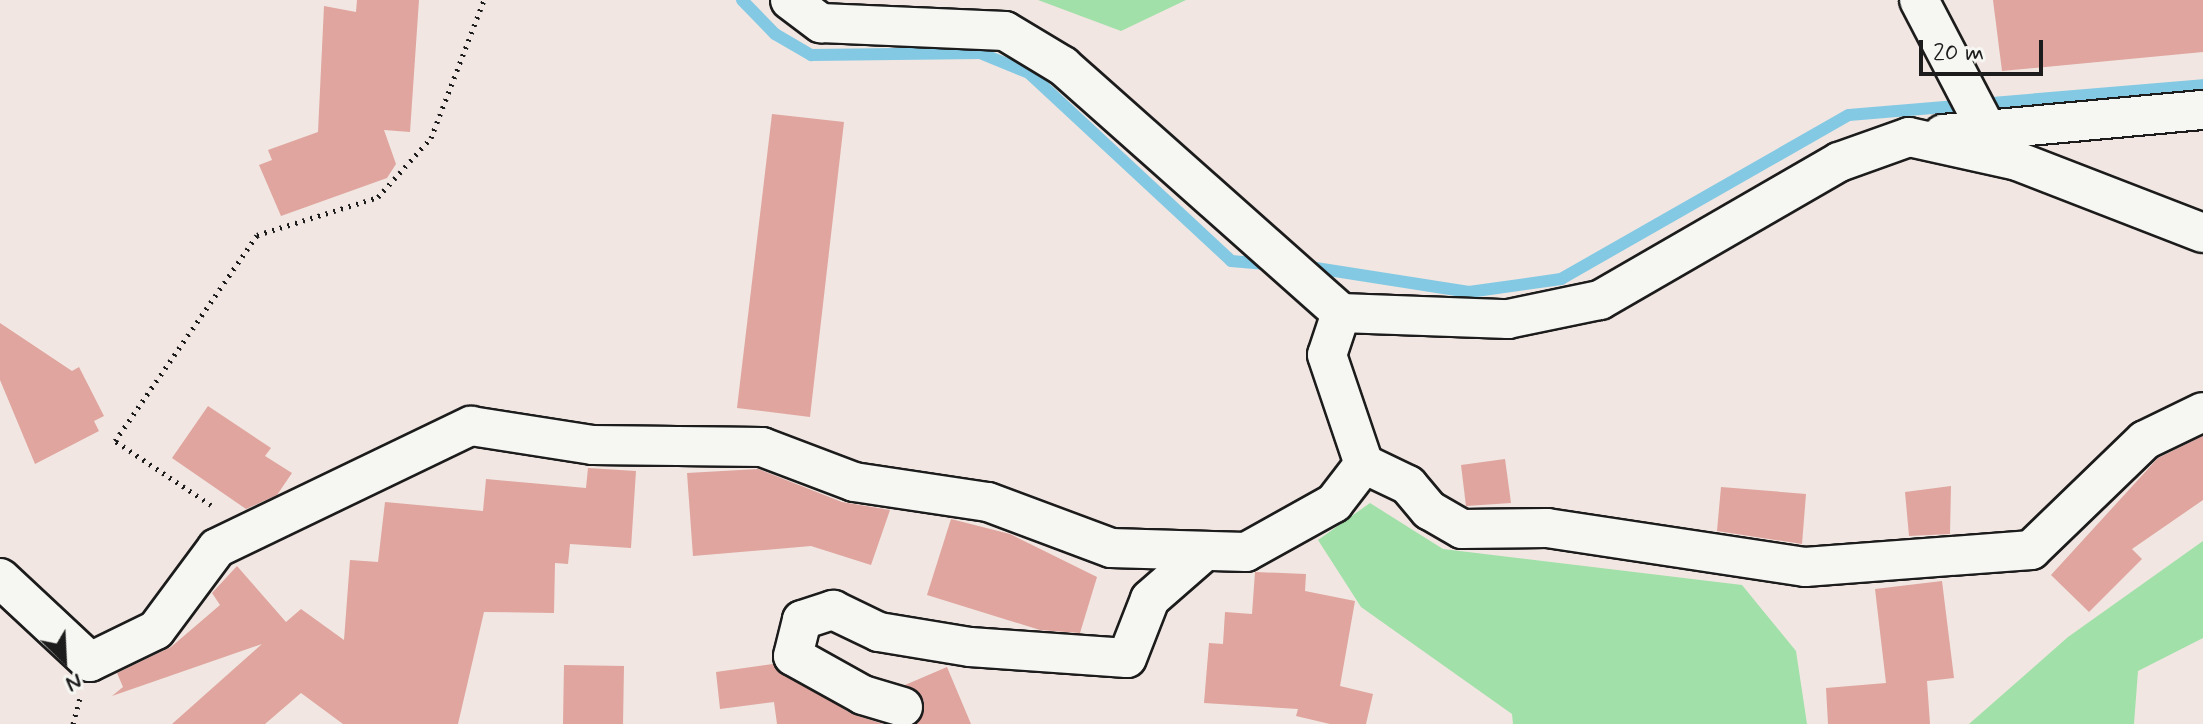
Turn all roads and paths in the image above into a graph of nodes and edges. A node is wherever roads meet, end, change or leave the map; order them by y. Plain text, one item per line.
1 (484, 0) edge
2 (790, 0) edge
3 (1919, 0) edge
4 (2203, 110) edge
5 (1987, 130) junction
6 (1909, 137) junction
7 (2203, 233) edge
8 (1341, 313) junction
9 (2203, 412) edge
10 (1364, 464) junction
11 (237, 539) junction
12 (1205, 551) junction
13 (0, 578) edge
14 (903, 707) dead end

1 - 11 path
2 - 8 street
3 - 5 street
4 - 5 street
5 - 6 street
6 - 7 street
6 - 8 street
8 - 10 street
9 - 10 street
10 - 12 street
11 - 12 street
11 - 13 street
12 - 14 street

